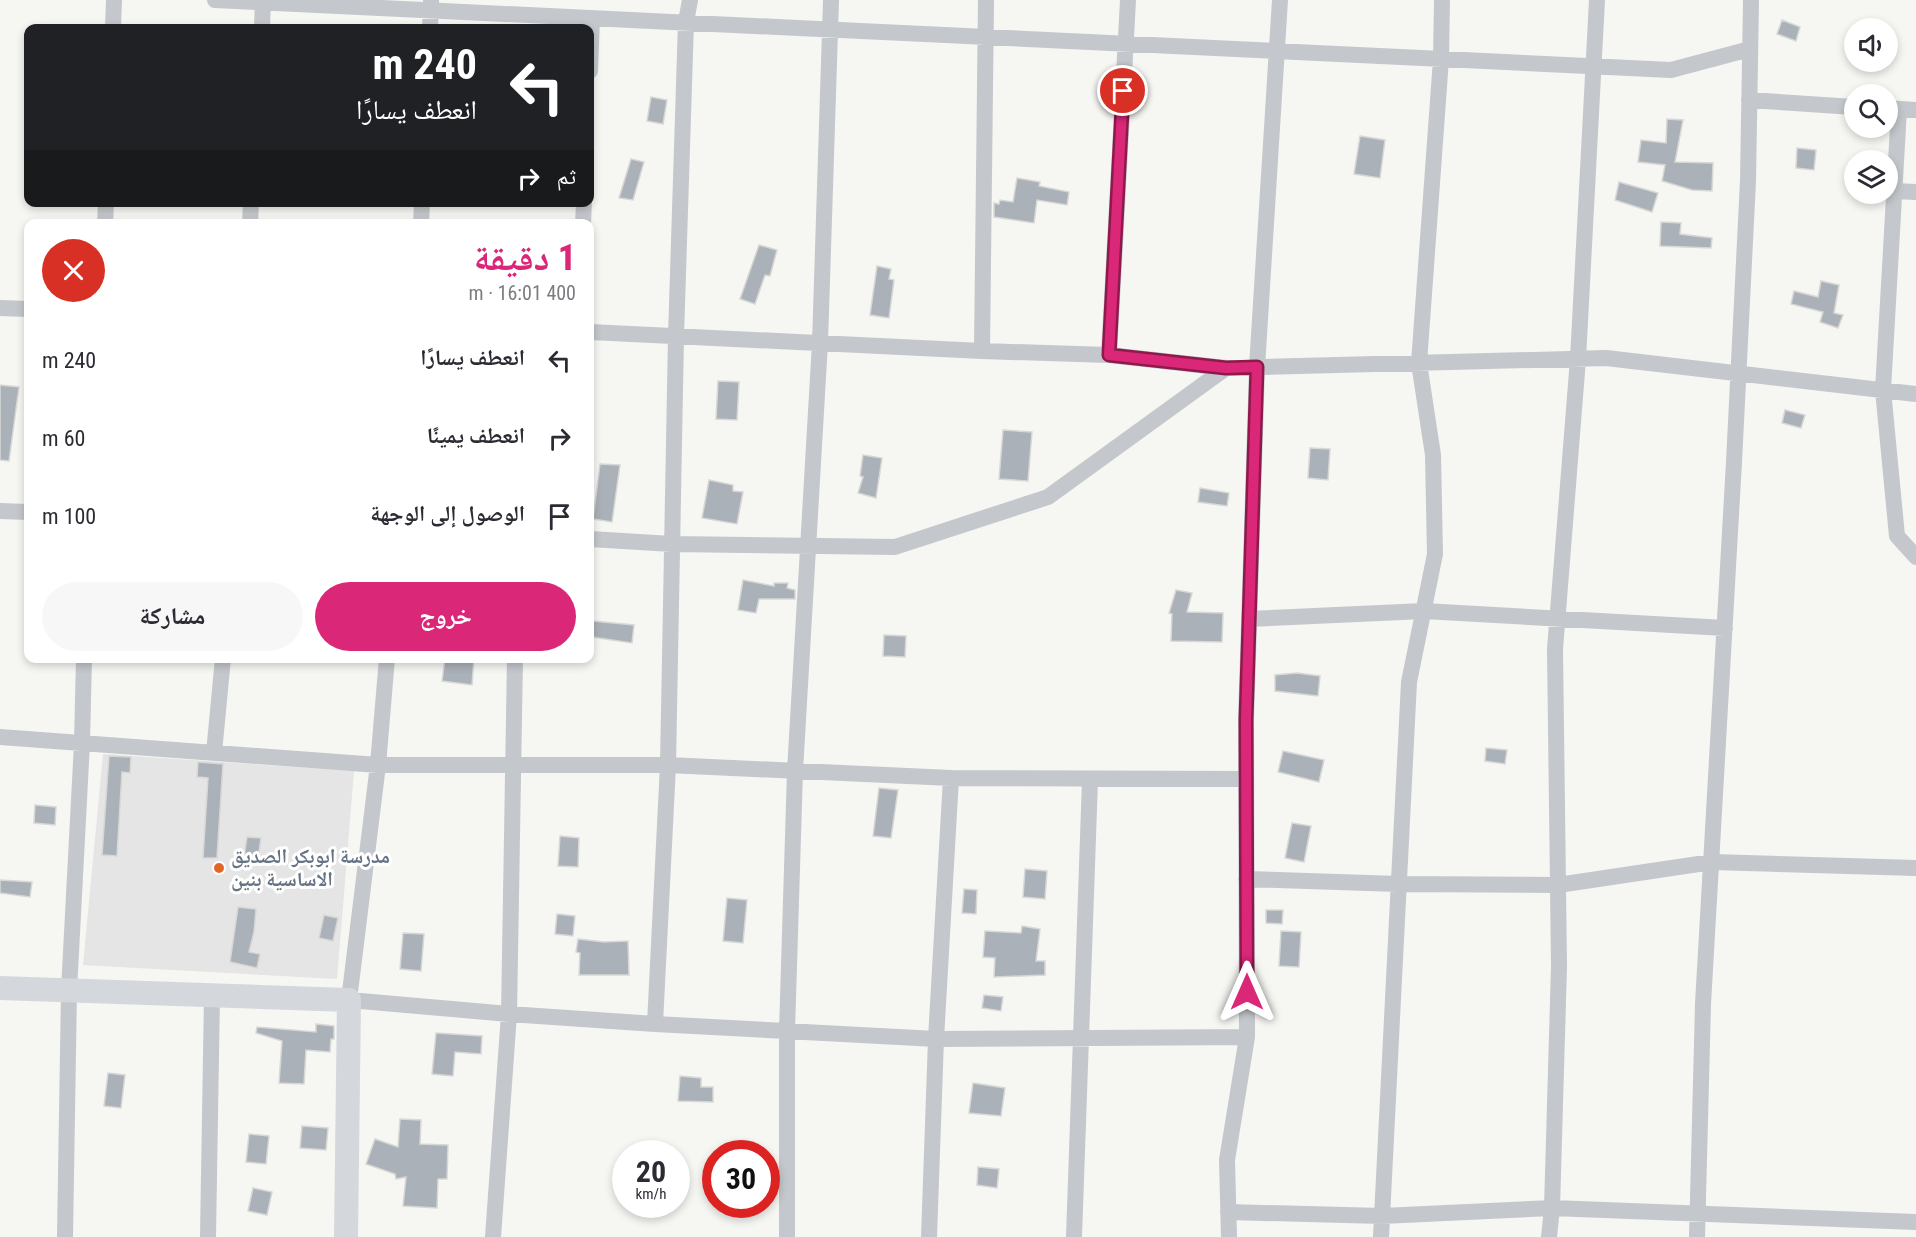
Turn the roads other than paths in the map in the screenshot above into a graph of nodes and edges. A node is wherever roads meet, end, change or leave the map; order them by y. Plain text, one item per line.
1 (114, 0) edge
2 (215, 0) edge
3 (690, 0) edge
4 (831, 0) edge
5 (986, 0) edge
6 (1128, 0) edge
7 (1280, 0) edge
8 (1442, 0) edge
9 (1597, 0) edge
10 (1751, 0) edge
11 (263, 1) edge
12 (431, 5) edge
13 (592, 18) junction
14 (686, 22) junction
15 (113, 24) edge
16 (262, 24) edge
17 (430, 24) edge
18 (592, 24) edge
19 (829, 29) junction
20 (985, 36) junction
21 (1126, 44) junction
22 (1750, 49) junction
23 (1277, 51) junction
24 (1440, 59) junction
25 (1595, 66) junction
26 (1749, 100) junction
27 (1844, 105) edge
28 (1901, 109) edge
29 (1898, 150) edge
30 (1898, 191) edge
31 (1916, 192) edge
32 (1894, 204) edge
33 (0, 308) edge
34 (24, 309) edge
35 (594, 332) edge
36 (676, 336) junction
37 (820, 343) junction
38 (982, 351) junction
39 (1109, 355) junction
40 (1578, 359) junction
41 (1419, 363) junction
42 (1257, 367) junction
43 (1226, 368) junction
44 (1739, 373) junction
45 (1883, 390) junction
46 (1916, 394) edge
47 (0, 511) edge
48 (24, 512) edge
49 (594, 539) edge
50 (672, 544) junction
51 (808, 546) junction
52 (1916, 557) edge
53 (1424, 611) junction
54 (1249, 619) junction
55 (1557, 619) junction
56 (1725, 628) junction
57 (84, 663) edge
58 (223, 663) edge
59 (387, 663) edge
60 (515, 663) edge
61 (0, 737) edge
62 (82, 743) junction
63 (214, 753) junction
64 (378, 765) junction
65 (514, 765) junction
66 (668, 765) junction
67 (795, 771) junction
68 (951, 778) junction
69 (1246, 779) junction
70 (1090, 780) junction
71 (1712, 862) junction
72 (1916, 868) edge
73 (1246, 879) junction
74 (1398, 884) junction
75 (1558, 885) junction
76 (0, 988) edge
77 (69, 990) junction
78 (212, 995) junction
79 (349, 1000) junction
80 (508, 1014) junction
81 (655, 1024) junction
82 (787, 1031) junction
83 (1247, 1037) junction
84 (1081, 1038) junction
85 (936, 1039) junction
86 (1552, 1208) junction
87 (1228, 1212) junction
88 (1698, 1213) junction
89 (1382, 1216) junction
90 (1916, 1222) edge
91 (65, 1237) edge
92 (208, 1237) edge
93 (346, 1237) edge
94 (493, 1237) edge
95 (787, 1237) edge
96 (929, 1237) edge
97 (1074, 1237) edge
98 (1229, 1237) edge
99 (1381, 1237) edge
100 (1549, 1237) edge
101 (1697, 1237) edge

1 - 15 street
2 - 11 street
3 - 14 street
4 - 19 street
5 - 20 street
6 - 21 street
7 - 23 street
8 - 24 street
9 - 25 street
10 - 22 street
11 - 12 street
11 - 16 street
12 - 13 street
12 - 17 street
13 - 14 street
13 - 18 street
14 - 19 street
14 - 36 street
19 - 20 street
19 - 37 street
20 - 21 street
20 - 38 street
21 - 23 street
21 - 39 street
22 - 25 street
22 - 26 street
23 - 24 street
23 - 42 street
24 - 25 street
24 - 41 street
25 - 40 street
26 - 27 street
26 - 44 street
28 - 29 street
30 - 31 street
32 - 45 street
33 - 34 street
35 - 36 street
36 - 37 street
36 - 50 street
37 - 38 street
37 - 51 street
38 - 39 street
39 - 43 street
40 - 41 street
40 - 44 street
40 - 55 street
41 - 42 street
41 - 53 street
42 - 43 street
42 - 54 street
43 - 51 street
44 - 45 street
44 - 56 street
45 - 46 street
45 - 52 street
47 - 48 street
49 - 50 street
50 - 51 street
50 - 66 street
51 - 67 street
53 - 54 street
53 - 55 street
53 - 74 street
54 - 69 street
55 - 56 street
55 - 75 street
56 - 71 street
57 - 62 street
58 - 63 street
59 - 64 street
60 - 65 street
61 - 62 street
62 - 63 street
62 - 77 street
63 - 64 street
64 - 65 street
64 - 79 street
65 - 66 street
65 - 80 street
66 - 67 street
66 - 81 street
67 - 68 street
67 - 82 street
68 - 70 street
68 - 85 street
69 - 70 street
69 - 73 street
70 - 84 street
71 - 72 street
71 - 75 street
71 - 88 street
73 - 74 street
73 - 83 street
74 - 75 street
74 - 89 street
75 - 86 street
76 - 77 street
77 - 78 street
77 - 91 street
78 - 79 street
78 - 92 street
79 - 80 street
79 - 93 street
80 - 81 street
80 - 94 street
81 - 82 street
82 - 85 street
82 - 95 street
83 - 84 street
83 - 87 street
84 - 85 street
84 - 97 street
85 - 96 street
86 - 88 street
86 - 89 street
86 - 100 street
87 - 89 street
87 - 98 street
88 - 90 street
88 - 101 street
89 - 99 street

